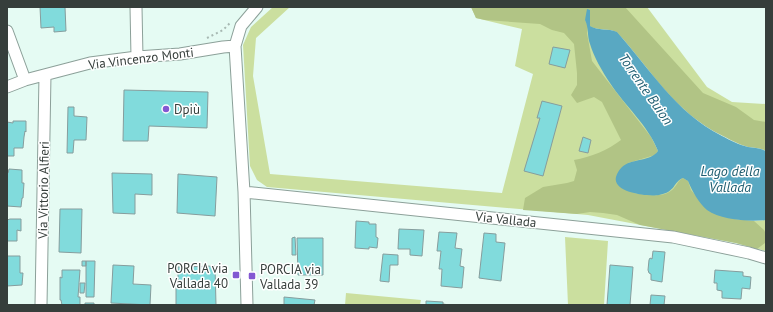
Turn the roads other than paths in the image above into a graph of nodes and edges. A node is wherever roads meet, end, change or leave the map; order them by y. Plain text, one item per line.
1 (136, 7) edge
2 (257, 7) edge
3 (7, 31) edge
4 (235, 46) junction
5 (137, 57) junction
6 (45, 75) junction
7 (25, 80) junction
8 (7, 87) edge
9 (244, 192) junction
10 (766, 258) edge
11 (41, 305) edge
12 (247, 305) edge

1 - 5 street
2 - 4 street
3 - 7 street
4 - 5 street, Via Vincenzo Monti
4 - 9 street
5 - 6 street, Via Vincenzo Monti
6 - 7 street, Via Vincenzo Monti
6 - 11 street, Via Vittorio Alfieri
7 - 8 street, Via Vincenzo Monti
9 - 10 street, Via Vallada
9 - 12 street

